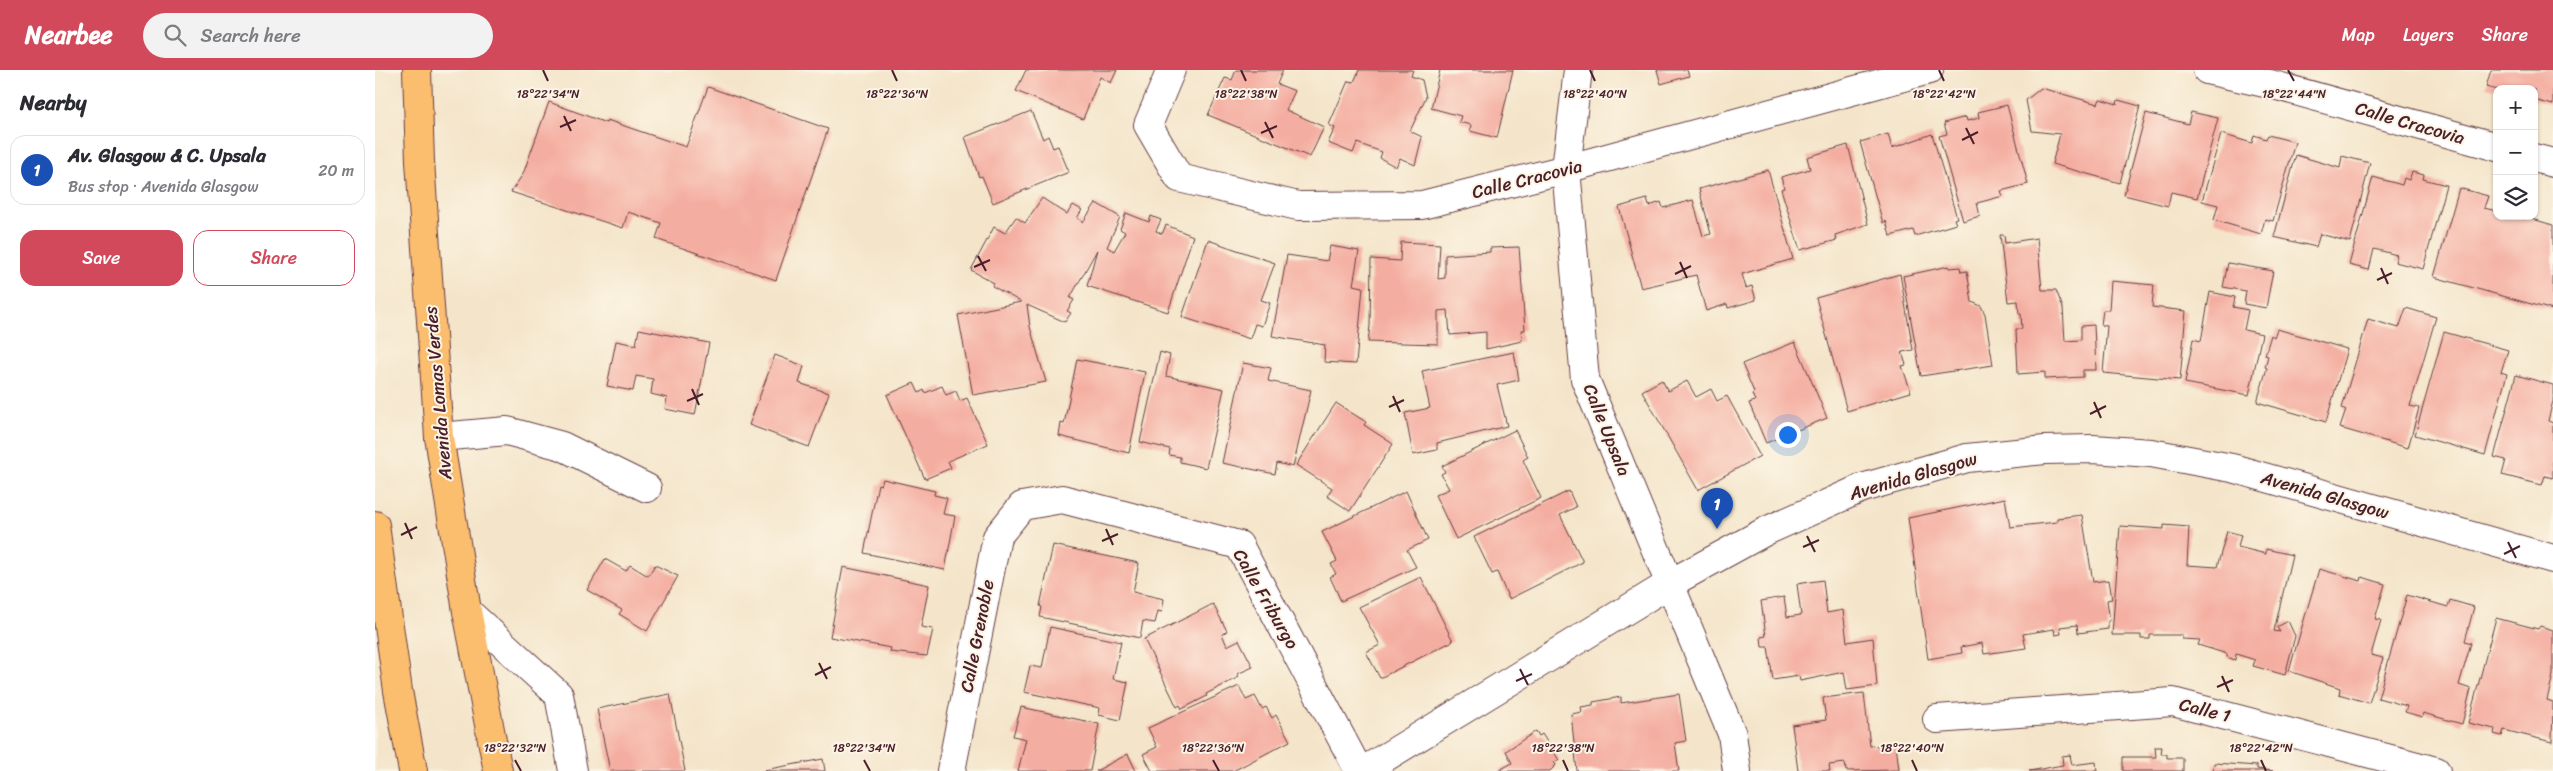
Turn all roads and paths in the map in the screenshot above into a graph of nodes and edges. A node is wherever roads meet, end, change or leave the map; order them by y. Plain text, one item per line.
1 (417, 70) edge
2 (1171, 70) edge
3 (1578, 70) edge
4 (1929, 70) edge
5 (2207, 70) edge
6 (2276, 77) edge
7 (2493, 146) edge
8 (2538, 159) edge
9 (2553, 163) edge
10 (1566, 170) junction
11 (439, 437) junction
12 (647, 488) dead end
13 (1020, 508) joint
14 (375, 525) edge
15 (2553, 559) edge
16 (1669, 584) junction
17 (467, 611) junction
18 (1937, 719) dead end
19 (413, 771) edge
20 (498, 771) edge
21 (573, 771) edge
22 (951, 771) edge
23 (1361, 771) edge
24 (1737, 771) edge
25 (2437, 771) edge

1 - 11 main road, Avenida Lomas Verdes
2 - 10 street, Calle Cracovia
3 - 10 street, Calle Upsala
4 - 10 street, Calle Cracovia
5 - 6 street, Calle Cracovia
6 - 7 street, Calle Cracovia
8 - 9 street
10 - 16 street, Calle Upsala
11 - 12 street
11 - 17 main road, Avenida Lomas Verdes
13 - 22 street, Calle Grenoble
13 - 23 street, Calle Friburgo
14 - 19 main road
15 - 16 street, Avenida Glasgow
16 - 23 street, Avenida Glasgow
16 - 24 street, Calle Upsala
17 - 20 main road, Avenida Lomas Verdes
17 - 21 street
18 - 25 street, Calle 1

